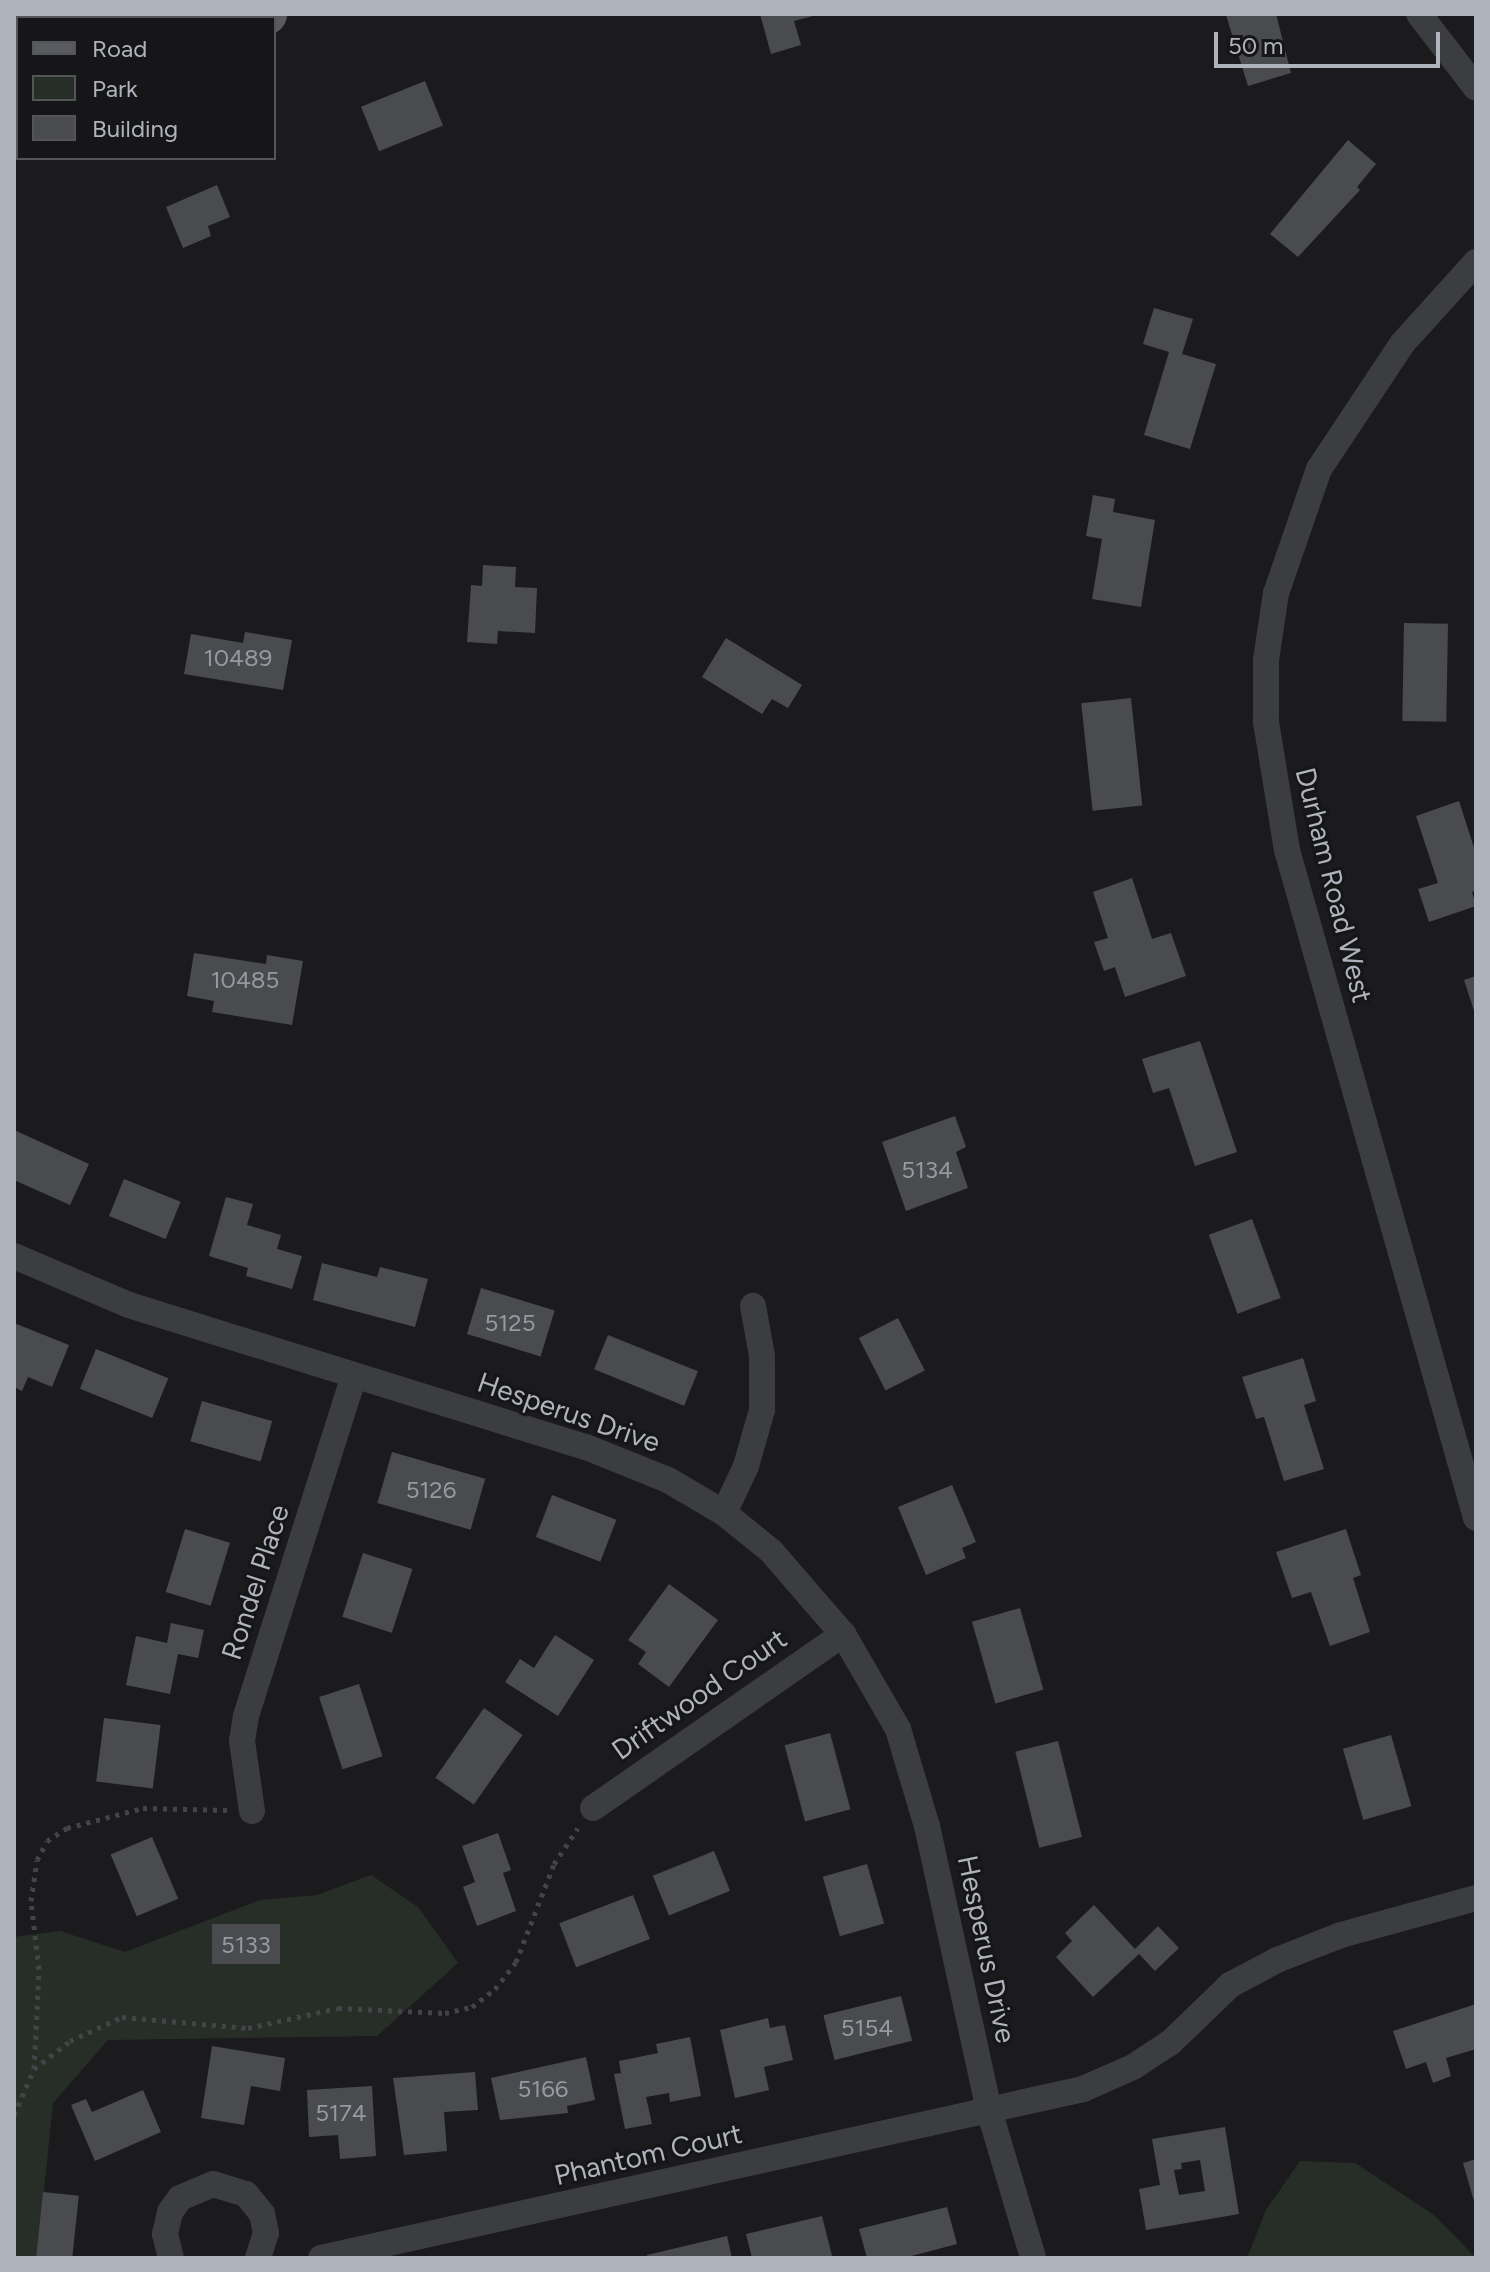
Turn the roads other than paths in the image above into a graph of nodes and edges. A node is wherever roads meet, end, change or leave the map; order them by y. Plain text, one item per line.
1 (1419, 14) edge
2 (1476, 88) edge
3 (1476, 262) edge
4 (14, 1256) edge
5 (753, 1306) dead end
6 (354, 1376) junction
7 (724, 1513) junction
8 (1476, 1518) edge
9 (843, 1634) junction
10 (593, 1808) road end
11 (252, 1811) road end
12 (1476, 1898) edge
13 (989, 2110) junction
14 (268, 2257) edge
15 (171, 2258) edge
16 (321, 2258) edge
17 (1033, 2258) edge

1 - 2 street
3 - 8 street, Durham Road West
4 - 6 street, Hesperus Drive
5 - 7 street
6 - 7 street, Hesperus Drive
6 - 11 street, Rondel Place
7 - 9 street, Hesperus Drive
9 - 10 street, Driftwood Court
9 - 13 street, Hesperus Drive
12 - 13 street, Phantom Court
13 - 16 street, Phantom Court
13 - 17 street, Hesperus Drive
14 - 15 street

